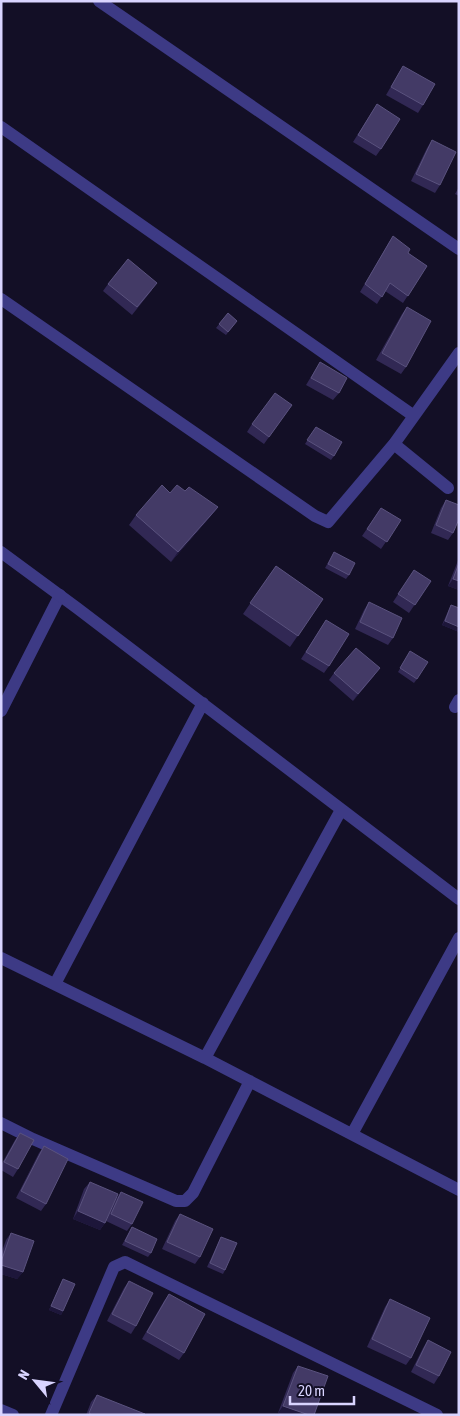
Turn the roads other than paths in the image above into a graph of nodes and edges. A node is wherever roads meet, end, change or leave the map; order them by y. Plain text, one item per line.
1 (99, 1) edge
2 (1, 127) edge
3 (459, 250) edge
4 (1, 299) edge
5 (459, 353) edge
6 (414, 416) junction
7 (394, 444) junction
8 (448, 488) dead end
9 (1, 552) edge
10 (60, 595) junction
11 (202, 703) junction
12 (1, 711) edge
13 (341, 810) junction
14 (459, 899) edge
15 (459, 938) edge
16 (1, 958) edge
17 (54, 984) junction
18 (205, 1058) junction
19 (250, 1082) junction
20 (1, 1123) edge
21 (352, 1134) junction
22 (459, 1190) edge
23 (1, 1410) edge
24 (13, 1415) edge
25 (51, 1415) edge
26 (437, 1415) edge

1 - 3 street
2 - 6 street
4 - 7 street
5 - 6 street
6 - 7 street
7 - 8 street
9 - 10 street
10 - 11 street
10 - 12 street
11 - 13 street
11 - 17 street
13 - 14 street
13 - 18 street
15 - 21 street
16 - 17 street
17 - 18 street
18 - 19 street
19 - 20 street
19 - 21 street
21 - 22 street
23 - 24 street
25 - 26 street

